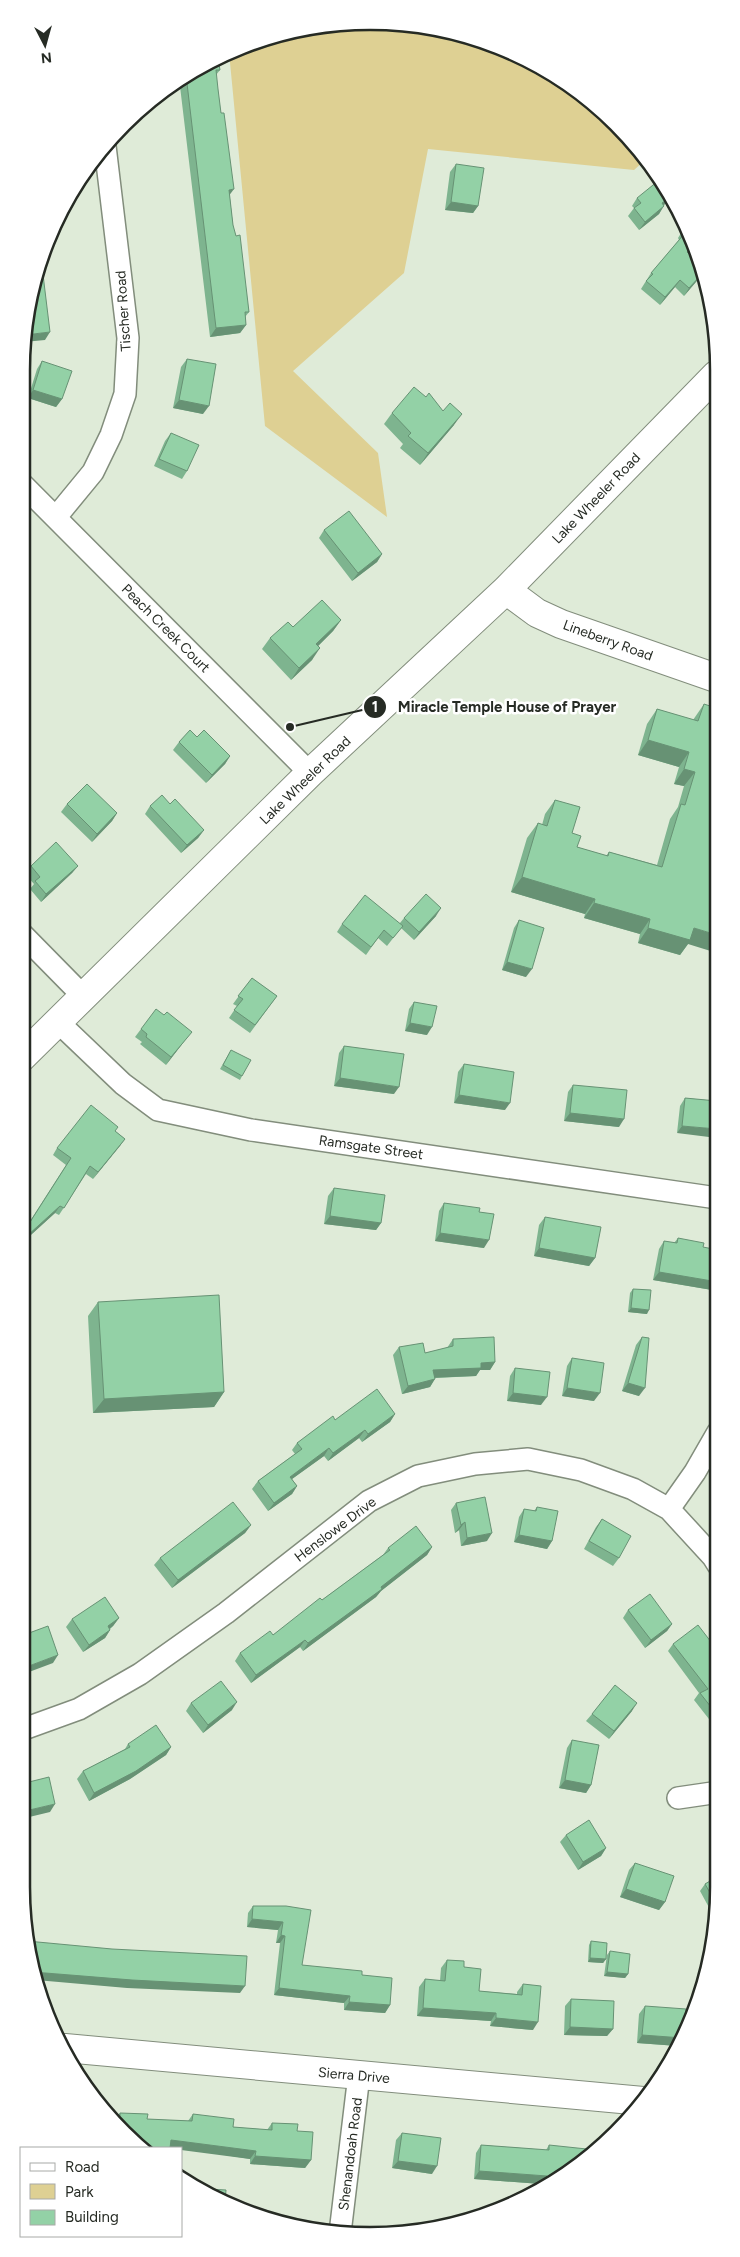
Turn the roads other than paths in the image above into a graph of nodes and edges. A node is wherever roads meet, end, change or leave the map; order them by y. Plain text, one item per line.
1 (106, 156) edge
2 (710, 381) edge
3 (30, 492) edge
4 (56, 517) junction
5 (506, 590) junction
6 (710, 676) edge
7 (310, 773) junction
8 (30, 941) edge
9 (83, 996) junction
10 (58, 1022) junction
11 (30, 1049) edge
12 (710, 1197) edge
13 (710, 1446) edge
14 (669, 1509) junction
15 (710, 1554) edge
16 (30, 1727) edge
17 (710, 1793) edge
18 (678, 1798) dead end
19 (71, 2049) edge
20 (359, 2075) junction
21 (634, 2101) edge
22 (341, 2225) edge

1 - 4 street, Tischer Road
2 - 5 main road, Lake Wheeler Road
3 - 4 street, Peach Creek Court
4 - 7 street, Peach Creek Court
5 - 6 main road, Lineberry Road
5 - 7 main road, Lake Wheeler Road
7 - 9 main road, Lake Wheeler Road
8 - 9 street
9 - 10 main road, Lake Wheeler Road
10 - 11 main road, Lake Wheeler Road
10 - 12 street, Ramsgate Street
13 - 14 street
14 - 15 street, Henslowe Drive
14 - 16 street, Henslowe Drive
17 - 18 street
19 - 20 main road, Sierra Drive
20 - 21 main road, Sierra Drive
20 - 22 street, Shenandoah Road

